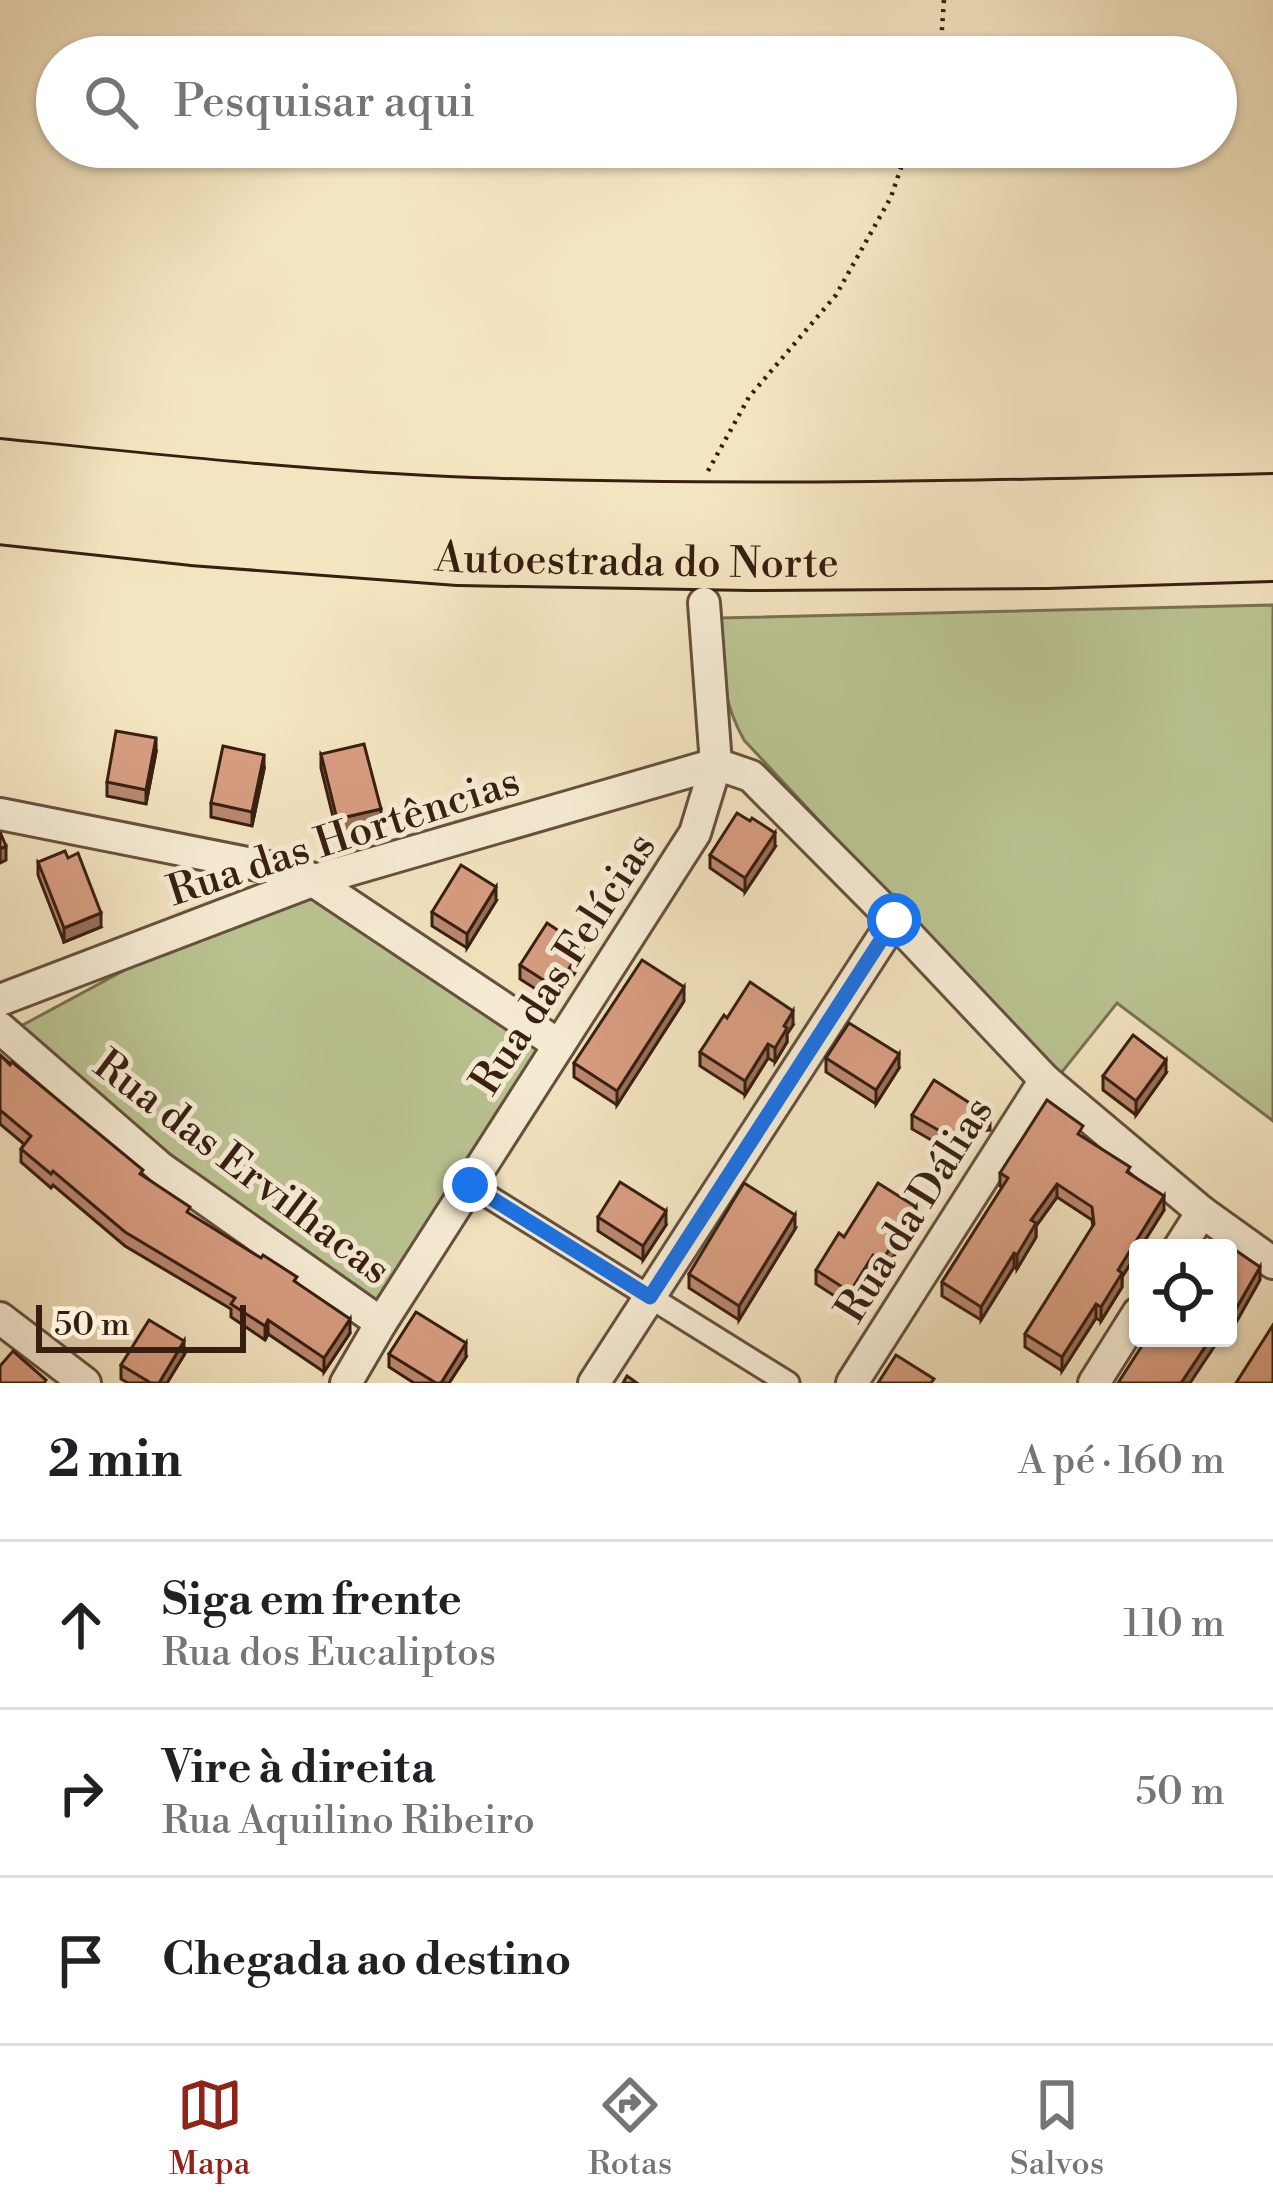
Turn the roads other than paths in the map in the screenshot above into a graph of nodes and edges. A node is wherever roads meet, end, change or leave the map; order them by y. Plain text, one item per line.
1 (0, 467) edge
2 (1273, 502) edge
3 (0, 516) edge
4 (1273, 553) edge
5 (704, 603) dead end
6 (716, 764) junction
7 (0, 814) edge
8 (315, 880) junction
9 (894, 920) junction
10 (0, 1000) edge
11 (0, 1028) edge
12 (559, 1046) junction
13 (1045, 1080) junction
14 (470, 1185) junction
15 (1202, 1212) junction
16 (1185, 1239) edge
17 (1273, 1263) edge
18 (650, 1297) junction
19 (0, 1318) edge
20 (381, 1322) junction
21 (1129, 1327) edge
22 (85, 1383) edge
23 (346, 1383) edge
24 (594, 1383) edge
25 (788, 1383) edge
26 (852, 1383) edge
27 (1094, 1383) edge

1 - 2 highway, Autoestrada do Norte
3 - 4 highway, Autoestrada do Norte
5 - 6 street
6 - 8 street, Rua das Hortências
6 - 9 street
6 - 12 street, Rua das Felícias
7 - 8 street
8 - 10 street, Rua das Hortências
8 - 12 street
9 - 13 street
9 - 18 street
11 - 20 street, Rua das Ervilhacas
12 - 14 street, Rua das Felícias
13 - 15 street
13 - 26 street, Rua da Dálias
14 - 18 street
14 - 20 street, Rua das Felícias
15 - 16 street
15 - 17 street
18 - 24 street
18 - 25 street
19 - 22 street
20 - 23 street, Rua das Felícias
21 - 27 street

